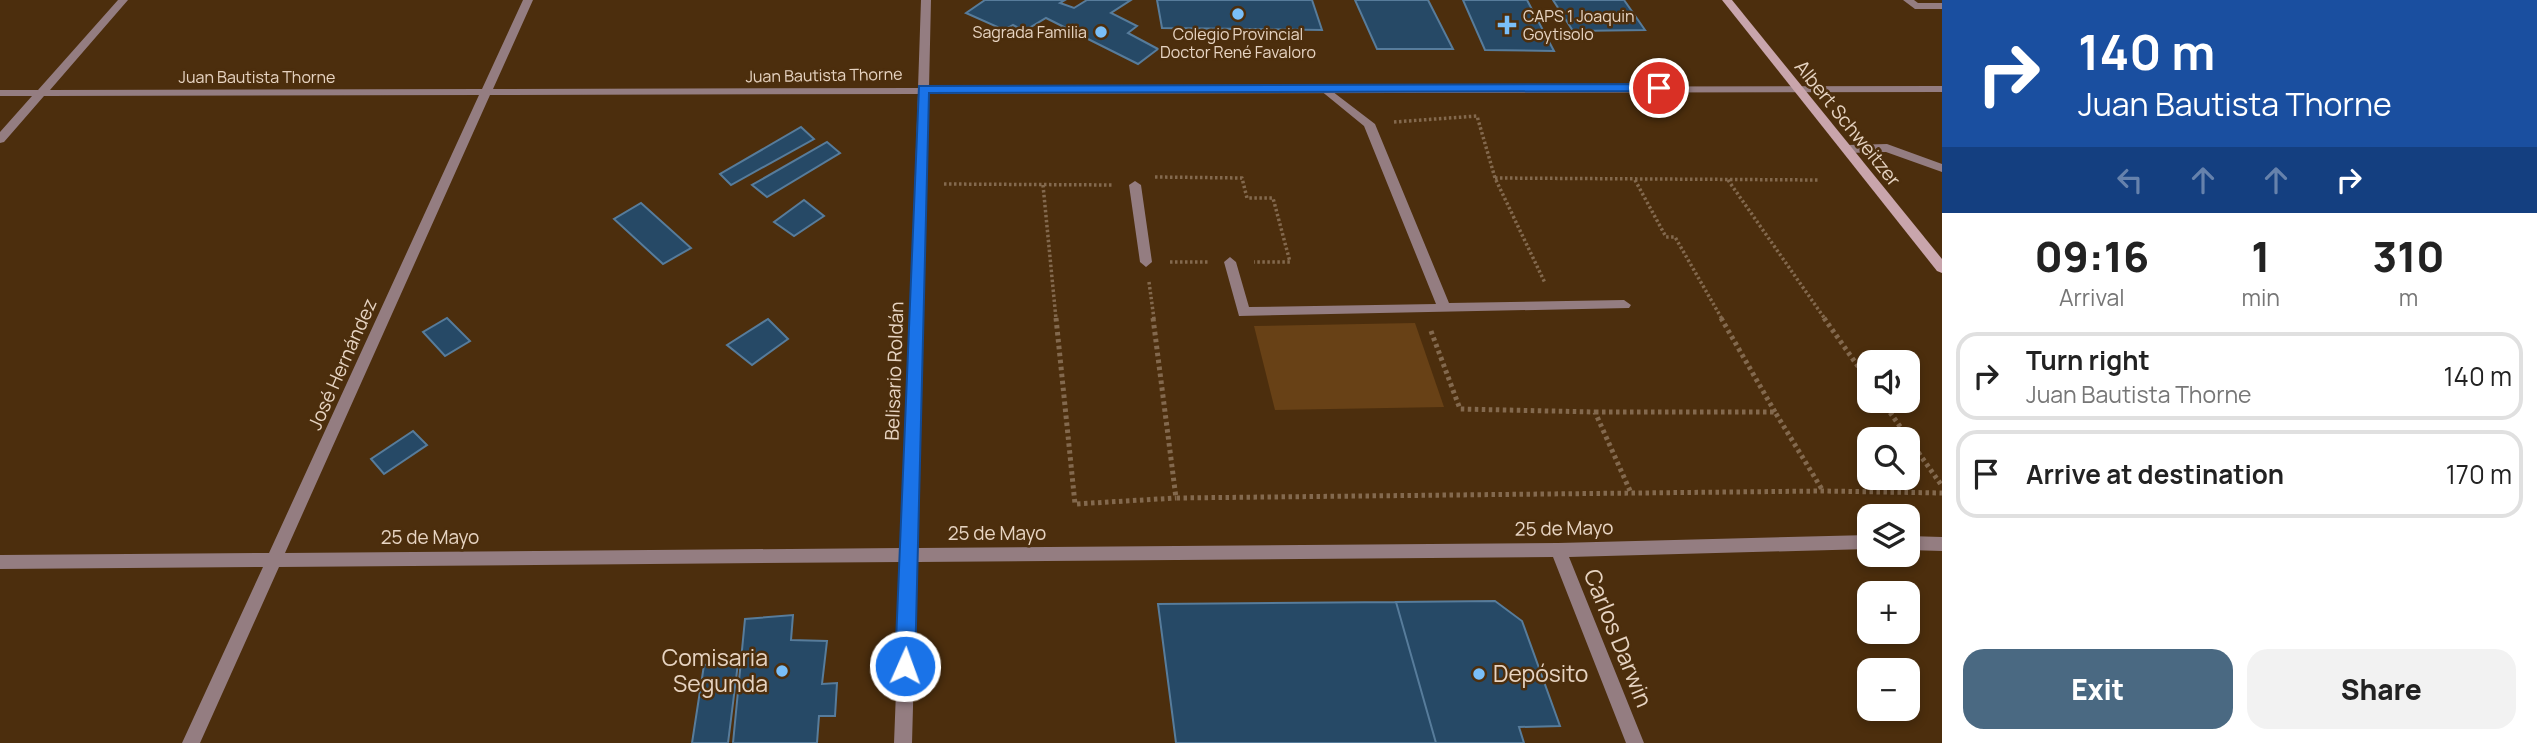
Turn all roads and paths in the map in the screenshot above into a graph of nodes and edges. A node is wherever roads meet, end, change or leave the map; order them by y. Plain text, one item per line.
1 (123, 0) edge
2 (528, 0) edge
3 (926, 0) edge
4 (1727, 0) edge
5 (1908, 0) edge
6 (1942, 6) edge
7 (1324, 88) junction
8 (1798, 88) junction
9 (923, 89) junction
10 (1942, 89) edge
11 (0, 93) edge
12 (40, 93) junction
13 (486, 93) junction
14 (1369, 124) junction
15 (0, 139) edge
16 (1847, 149) junction
17 (1942, 168) edge
18 (1495, 178) junction
19 (1634, 179) junction
20 (1728, 180) junction
21 (1819, 180) dead end
22 (1135, 184) dead end
23 (1043, 185) dead end
24 (1146, 262) joint
25 (1230, 262) dead end
26 (1942, 268) edge
27 (1624, 305) dead end
28 (1556, 306) junction
29 (1444, 308) junction
30 (1423, 309) junction
31 (1857, 365) edge
32 (1775, 411) junction
33 (1595, 412) junction
34 (1890, 413) edge
35 (1942, 486) edge
36 (1824, 491) junction
37 (1631, 493) junction
38 (1942, 493) edge
39 (1176, 498) junction
40 (1857, 541) edge
41 (1920, 543) edge
42 (1942, 544) edge
43 (1558, 550) junction
44 (908, 554) junction
45 (274, 559) junction
46 (0, 562) edge
47 (191, 743) edge
48 (903, 743) edge
49 (1635, 743) edge

1 - 12 street
2 - 13 street, José Hernández
3 - 9 street, Belisario Roldán
4 - 8 main road, Albert Schweitzer
5 - 6 street
7 - 8 street, Juan Bautista Thorne
7 - 9 street, Juan Bautista Thorne
7 - 14 street
8 - 10 street, Juan Bautista Thorne
8 - 16 main road, Albert Schweitzer
9 - 13 street, Juan Bautista Thorne
9 - 44 street, Belisario Roldán
11 - 12 street, Juan Bautista Thorne
12 - 13 street, Juan Bautista Thorne
12 - 15 street
13 - 45 street, José Hernández
14 - 18 path
14 - 29 street
16 - 17 street
16 - 26 main road, Albert Schweitzer
18 - 19 path
18 - 28 path
19 - 20 path
19 - 32 path
20 - 21 path
20 - 31 path
22 - 24 street
23 - 39 path
24 - 39 path
25 - 30 street
27 - 28 street
28 - 29 street
29 - 30 street
30 - 33 path
32 - 33 path
32 - 36 path
33 - 37 path
34 - 35 path
36 - 37 path
36 - 38 path
37 - 39 path
40 - 43 street, 25 de Mayo
41 - 42 street
43 - 44 street, 25 de Mayo
43 - 49 street, Carlos Darwin
44 - 45 street, 25 de Mayo
44 - 48 street, Belisario Roldán
45 - 46 street, 25 de Mayo
45 - 47 street, José Hernández

